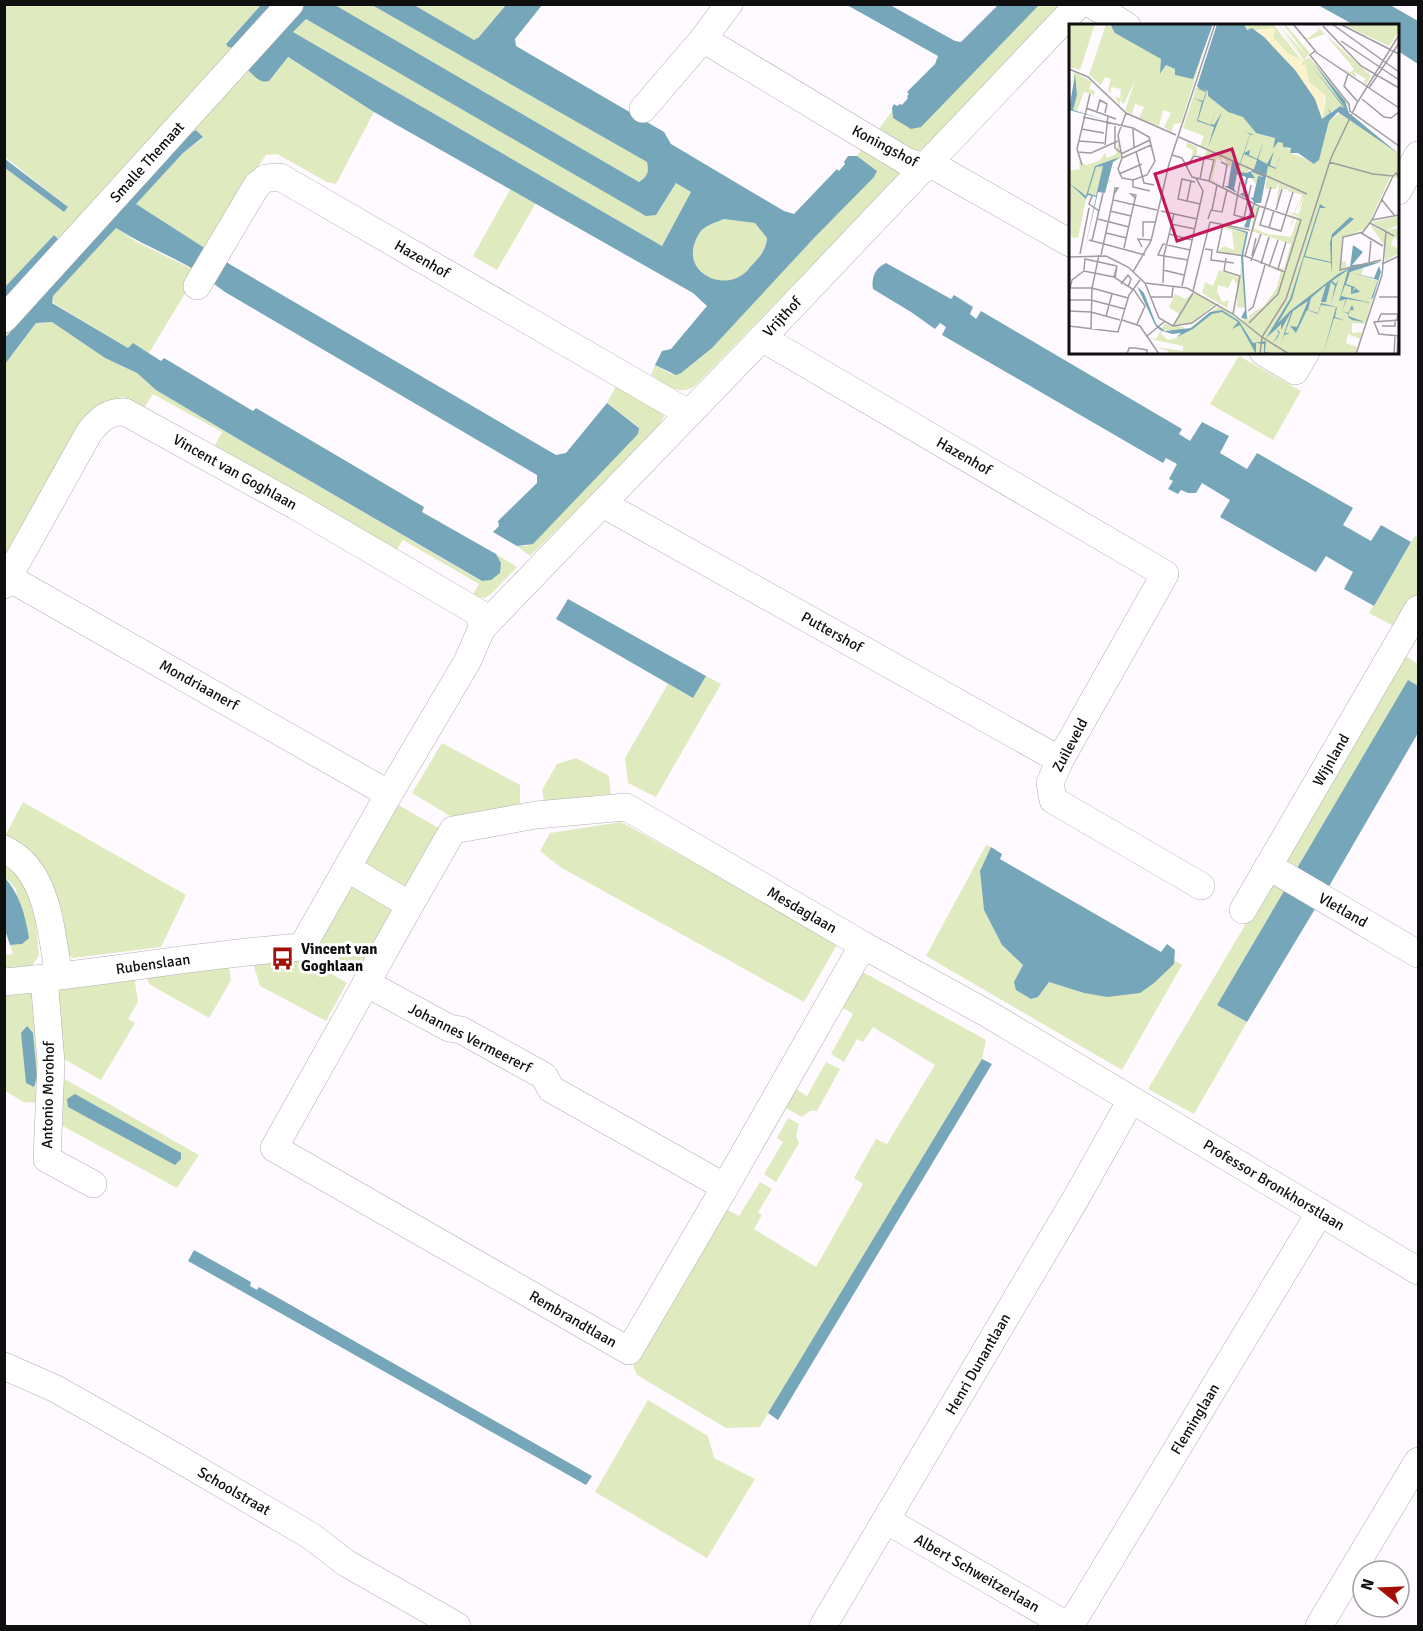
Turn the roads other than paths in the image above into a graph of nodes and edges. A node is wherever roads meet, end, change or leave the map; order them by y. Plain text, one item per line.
1 (290, 4) edge
2 (729, 4) edge
3 (1078, 4) edge
4 (1091, 4) edge
5 (1124, 24) edge
6 (703, 39) junction
7 (643, 109) dead end
8 (1419, 154) edge
9 (923, 167) junction
10 (1399, 186) edge
11 (1069, 242) edge
12 (197, 286) dead end
13 (4, 319) edge
14 (762, 338) junction
15 (1271, 354) edge
16 (1301, 362) edge
17 (688, 413) junction
18 (603, 504) junction
19 (1166, 574) joint
20 (7, 581) edge
21 (1419, 609) edge
22 (482, 628) junction
23 (1409, 649) edge
24 (1060, 760) junction
25 (389, 794) junction
26 (4, 849) edge
27 (1268, 866) junction
28 (346, 868) junction
29 (1201, 886) dead end
30 (410, 904) junction
31 (1243, 910) dead end
32 (863, 945) junction
33 (1419, 954) edge
34 (52, 976) junction
35 (4, 982) edge
36 (366, 983) junction
37 (1131, 1100) junction
38 (93, 1184) dead end
39 (725, 1186) junction
40 (1320, 1212) junction
41 (1419, 1271) edge
42 (4, 1366) edge
43 (1419, 1461) edge
44 (886, 1520) junction
45 (457, 1626) edge
46 (824, 1626) edge
47 (1069, 1626) edge
48 (1319, 1626) edge

1 - 13 street, Smalle Themaat
2 - 6 street
3 - 9 street, Vrijthof
4 - 5 street
6 - 7 street
6 - 9 street, Koningshof
8 - 10 street
9 - 11 street, Koningshof
9 - 14 street, Vrijthof
12 - 17 street, Hazenhof
14 - 17 street, Vrijthof
14 - 19 street, Hazenhof
15 - 16 street
17 - 18 street, Vrijthof
18 - 22 street, Vrijthof
18 - 24 street, Puttershof
19 - 24 street, Zuileveld
20 - 22 street, Vincent van Goghlaan
20 - 25 street, Mondriaanerf
21 - 23 street, Wijnland
22 - 25 street
23 - 27 street, Wijnland
24 - 29 street, Zuileveld
25 - 28 street
26 - 34 street
27 - 31 street, Wijnland
27 - 33 street, Vletland
28 - 30 street
28 - 34 street, Rubenslaan
30 - 32 street, Mesdaglaan
30 - 36 street
32 - 37 street, Mesdaglaan
32 - 39 street, Rembrandtlaan
34 - 35 street, Rubenslaan
34 - 38 street, Antonio Morohof
36 - 39 street, Johannes Vermeererf
36 - 39 street, Rembrandtlaan
37 - 40 street, Professor Bronkhorstlaan
37 - 44 street, Henri Dunantlaan
40 - 41 street, Professor Bronkhorstlaan
40 - 47 street, Fleminglaan
42 - 45 street, Schoolstraat
43 - 48 street
44 - 46 street, Henri Dunantlaan
44 - 47 street, Albert Schweitzerlaan

